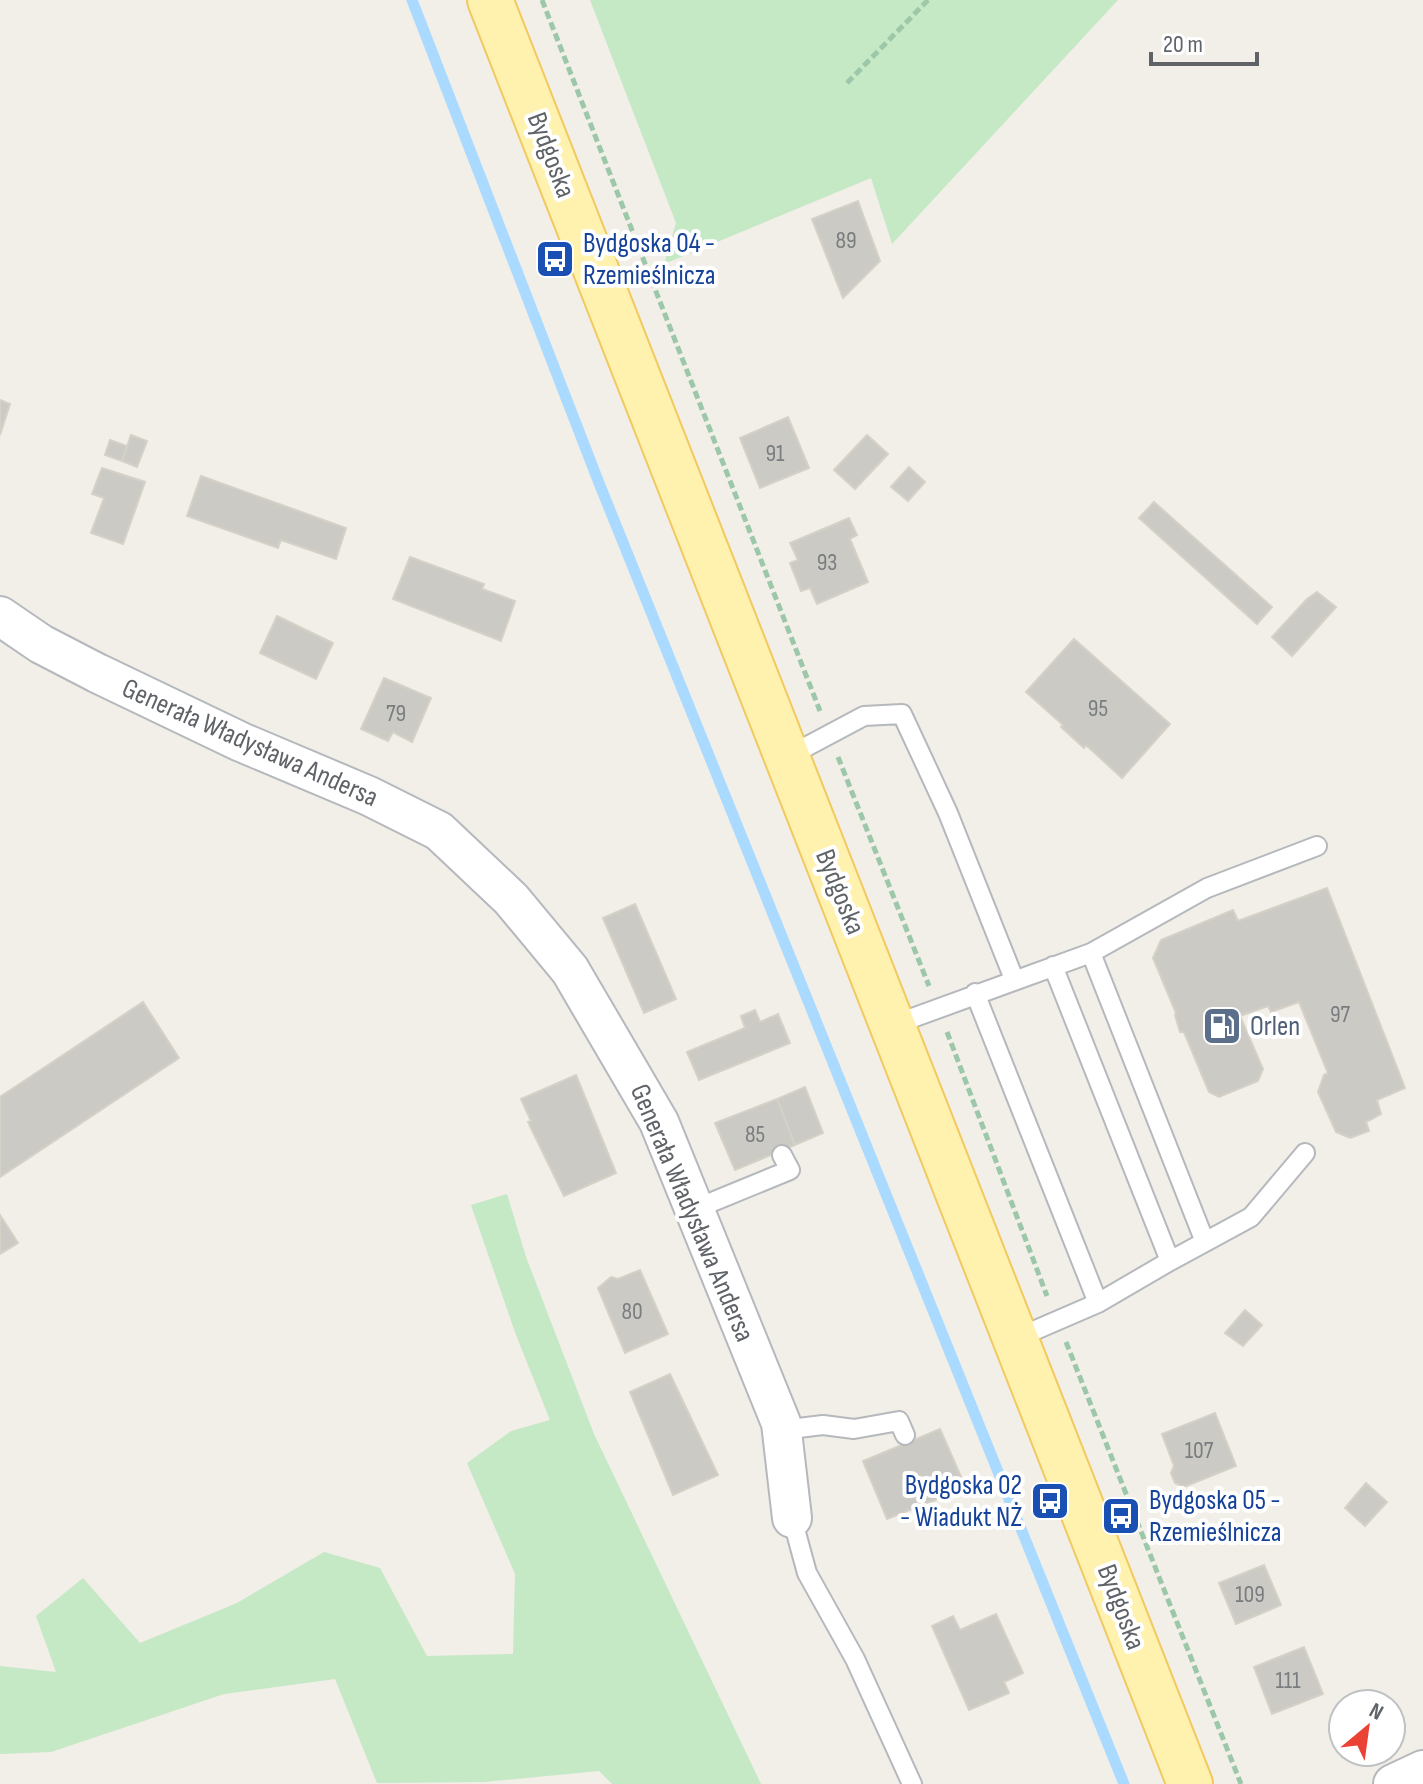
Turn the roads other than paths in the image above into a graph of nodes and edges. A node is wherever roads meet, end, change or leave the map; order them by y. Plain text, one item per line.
1 (490, 0) edge
2 (0, 616) edge
3 (787, 757) junction
4 (1317, 846) dead end
5 (1091, 953) junction
6 (1053, 966) junction
7 (1014, 979) junction
8 (975, 993) junction
9 (893, 1025) junction
10 (1305, 1153) dead end
11 (782, 1155) dead end
12 (695, 1209) junction
13 (1205, 1242) junction
14 (1170, 1261) junction
15 (1098, 1303) junction
16 (1017, 1338) junction
17 (782, 1430) junction
18 (905, 1435) dead end
19 (792, 1518) joint
20 (1423, 1770) edge
21 (912, 1784) edge
22 (1190, 1784) edge
23 (1393, 1784) edge

1 - 3 main road, Bydgoska
2 - 12 street, Generała Władysława Andersa
3 - 7 lane
3 - 9 main road, Bydgoska
4 - 5 lane
5 - 6 lane
5 - 13 lane
6 - 7 lane
6 - 14 lane
7 - 8 lane
8 - 9 lane
8 - 15 lane
9 - 16 main road, Bydgoska
10 - 13 lane
11 - 12 lane
12 - 17 street, Generała Władysława Andersa
13 - 14 lane
14 - 15 lane
15 - 16 lane
16 - 22 main road, Bydgoska
17 - 18 lane
17 - 19 street, Generała Władysława Andersa
19 - 21 lane, Generała Władysława Andersa
20 - 23 street

